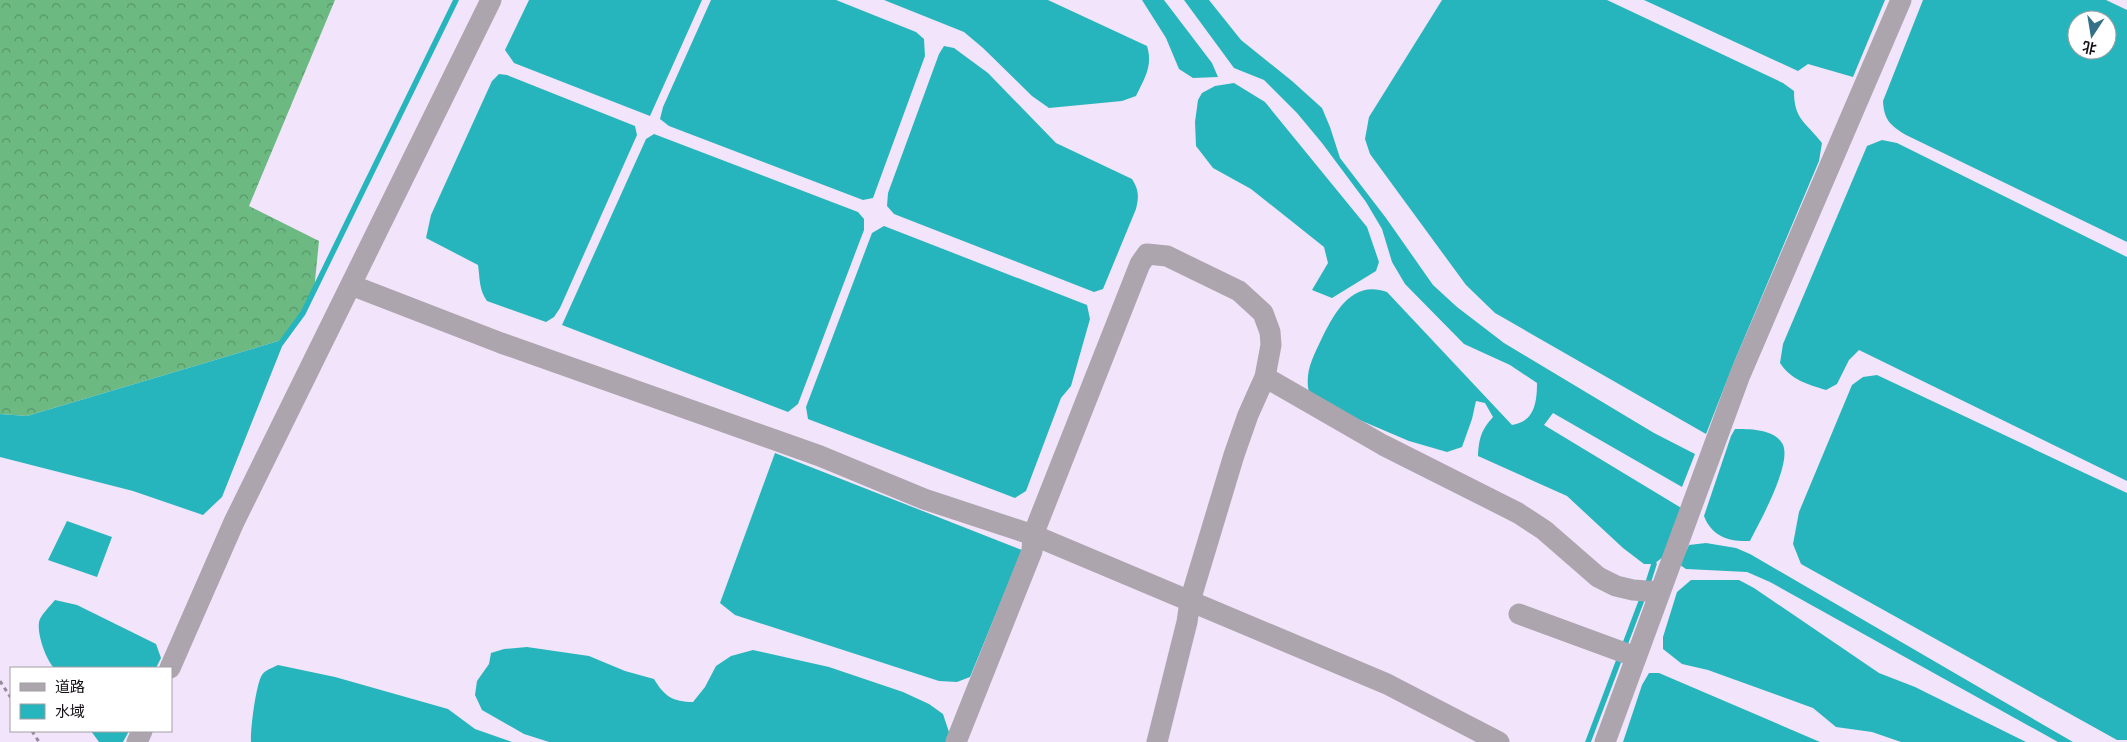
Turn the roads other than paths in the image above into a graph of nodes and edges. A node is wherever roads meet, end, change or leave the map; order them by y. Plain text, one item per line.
1 (491, 0) edge
2 (1901, 0) edge
3 (351, 285) junction
4 (1265, 377) junction
5 (1033, 535) junction
6 (1660, 592) junction
7 (1190, 601) junction
8 (1519, 614) dead end
9 (1636, 657) junction
10 (170, 667) edge
11 (956, 742) edge
12 (1158, 742) edge
13 (1499, 742) edge
14 (1605, 742) edge

1 - 3 street
2 - 6 street
3 - 5 street
3 - 10 street
4 - 5 street
4 - 6 street
4 - 7 street
5 - 7 street
5 - 11 street
6 - 9 street
7 - 12 street
7 - 13 street
8 - 9 street
9 - 14 street

